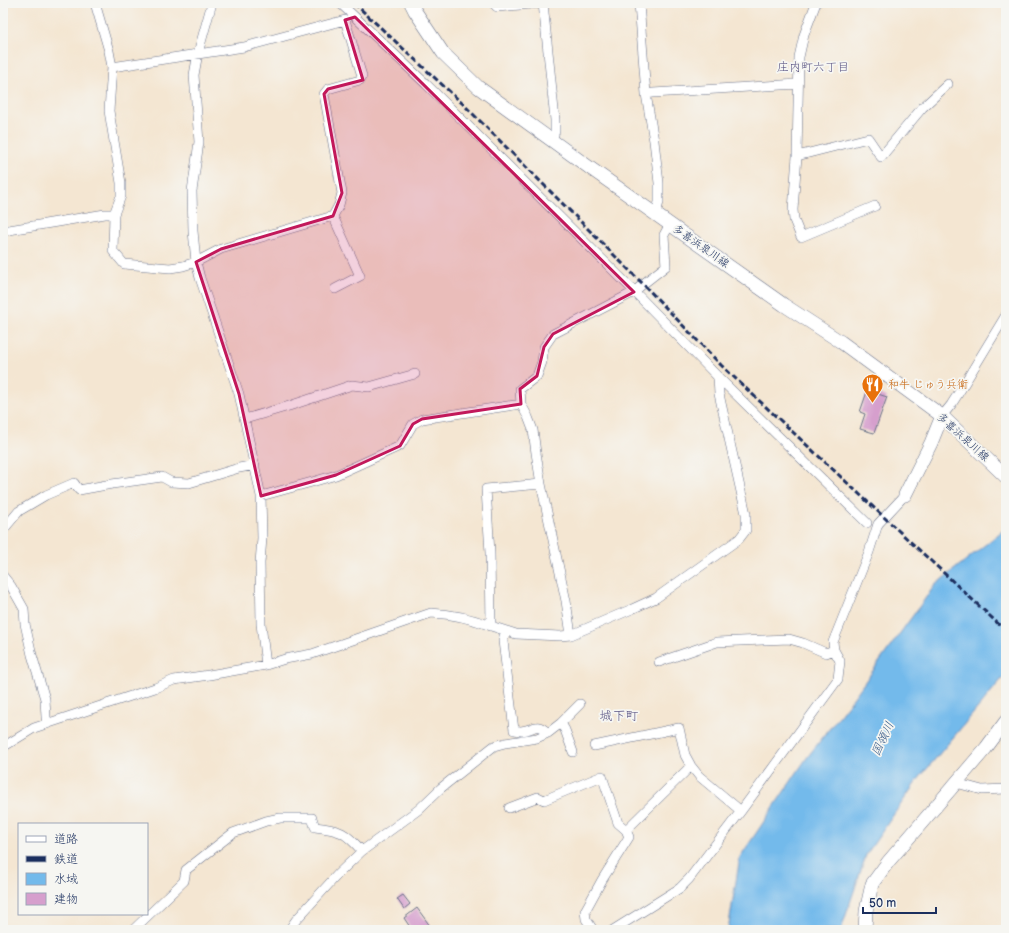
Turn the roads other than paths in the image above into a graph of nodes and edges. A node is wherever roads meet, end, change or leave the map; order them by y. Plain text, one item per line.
1 (95, 3) edge
2 (212, 3) edge
3 (340, 3) edge
4 (411, 3) edge
5 (493, 3) edge
6 (543, 3) edge
7 (640, 3) edge
8 (816, 3) edge
9 (355, 17) junction
10 (345, 20) junction
11 (198, 54) junction
12 (112, 66) junction
13 (798, 84) junction
14 (948, 84) dead end
15 (646, 94) junction
16 (552, 140) junction
17 (797, 156) junction
18 (875, 206) dead end
19 (114, 214) junction
20 (656, 214) junction
21 (333, 216) junction
22 (670, 224) junction
23 (3, 231) edge
24 (196, 262) junction
25 (335, 289) dead end
26 (634, 292) junction
27 (1006, 315) edge
28 (415, 374) dead end
29 (718, 377) junction
30 (521, 404) junction
31 (942, 416) junction
32 (245, 419) junction
33 (255, 465) junction
34 (1006, 476) edge
35 (541, 484) junction
36 (905, 495) joint
37 (261, 496) junction
38 (867, 523) dead end
39 (3, 530) edge
40 (3, 576) edge
41 (491, 626) junction
42 (505, 631) junction
43 (571, 635) junction
44 (834, 650) junction
45 (659, 662) dead end
46 (266, 665) junction
47 (580, 704) dead end
48 (1006, 721) edge
49 (561, 723) junction
50 (47, 724) junction
51 (548, 733) junction
52 (594, 746) dead end
53 (3, 747) edge
54 (573, 752) dead end
55 (690, 766) junction
56 (956, 783) junction
57 (1006, 789) edge
58 (508, 808) dead end
59 (741, 811) junction
60 (626, 830) junction
61 (362, 851) junction
62 (133, 930) edge
63 (289, 930) edge
64 (594, 930) edge
65 (613, 930) edge
66 (865, 930) edge

1 - 12 street
2 - 11 street
3 - 9 street
4 - 16 main road, 多喜浜泉川線
5 - 6 street
6 - 16 street
7 - 15 street
8 - 13 street
9 - 10 street
9 - 26 street
10 - 11 street
10 - 21 street
11 - 12 street
11 - 24 street
12 - 19 street
13 - 15 street
13 - 17 street
14 - 17 street
15 - 20 street
16 - 20 main road, 多喜浜泉川線
17 - 18 street
19 - 23 street
19 - 24 street
20 - 22 main road, 多喜浜泉川線
21 - 24 street
21 - 25 street
22 - 26 street
22 - 31 main road, 多喜浜泉川線
24 - 32 street
26 - 29 street
26 - 30 street
27 - 31 street
28 - 32 street
29 - 38 street
29 - 43 street
30 - 35 street
30 - 37 street
31 - 34 main road, 多喜浜泉川線
31 - 36 main road
32 - 33 street
33 - 37 street
33 - 39 street
35 - 41 street
35 - 43 street
36 - 44 street
37 - 46 street
40 - 50 street
41 - 42 street
41 - 46 street
42 - 43 street
42 - 51 street
44 - 45 street
44 - 59 street
46 - 50 street
47 - 49 street
48 - 56 main road
49 - 51 street
49 - 54 street
50 - 53 street
51 - 61 street
52 - 55 street
55 - 59 street
55 - 60 street
56 - 57 street
56 - 66 main road
58 - 60 street
59 - 65 street
60 - 64 street
61 - 62 street
61 - 63 street

